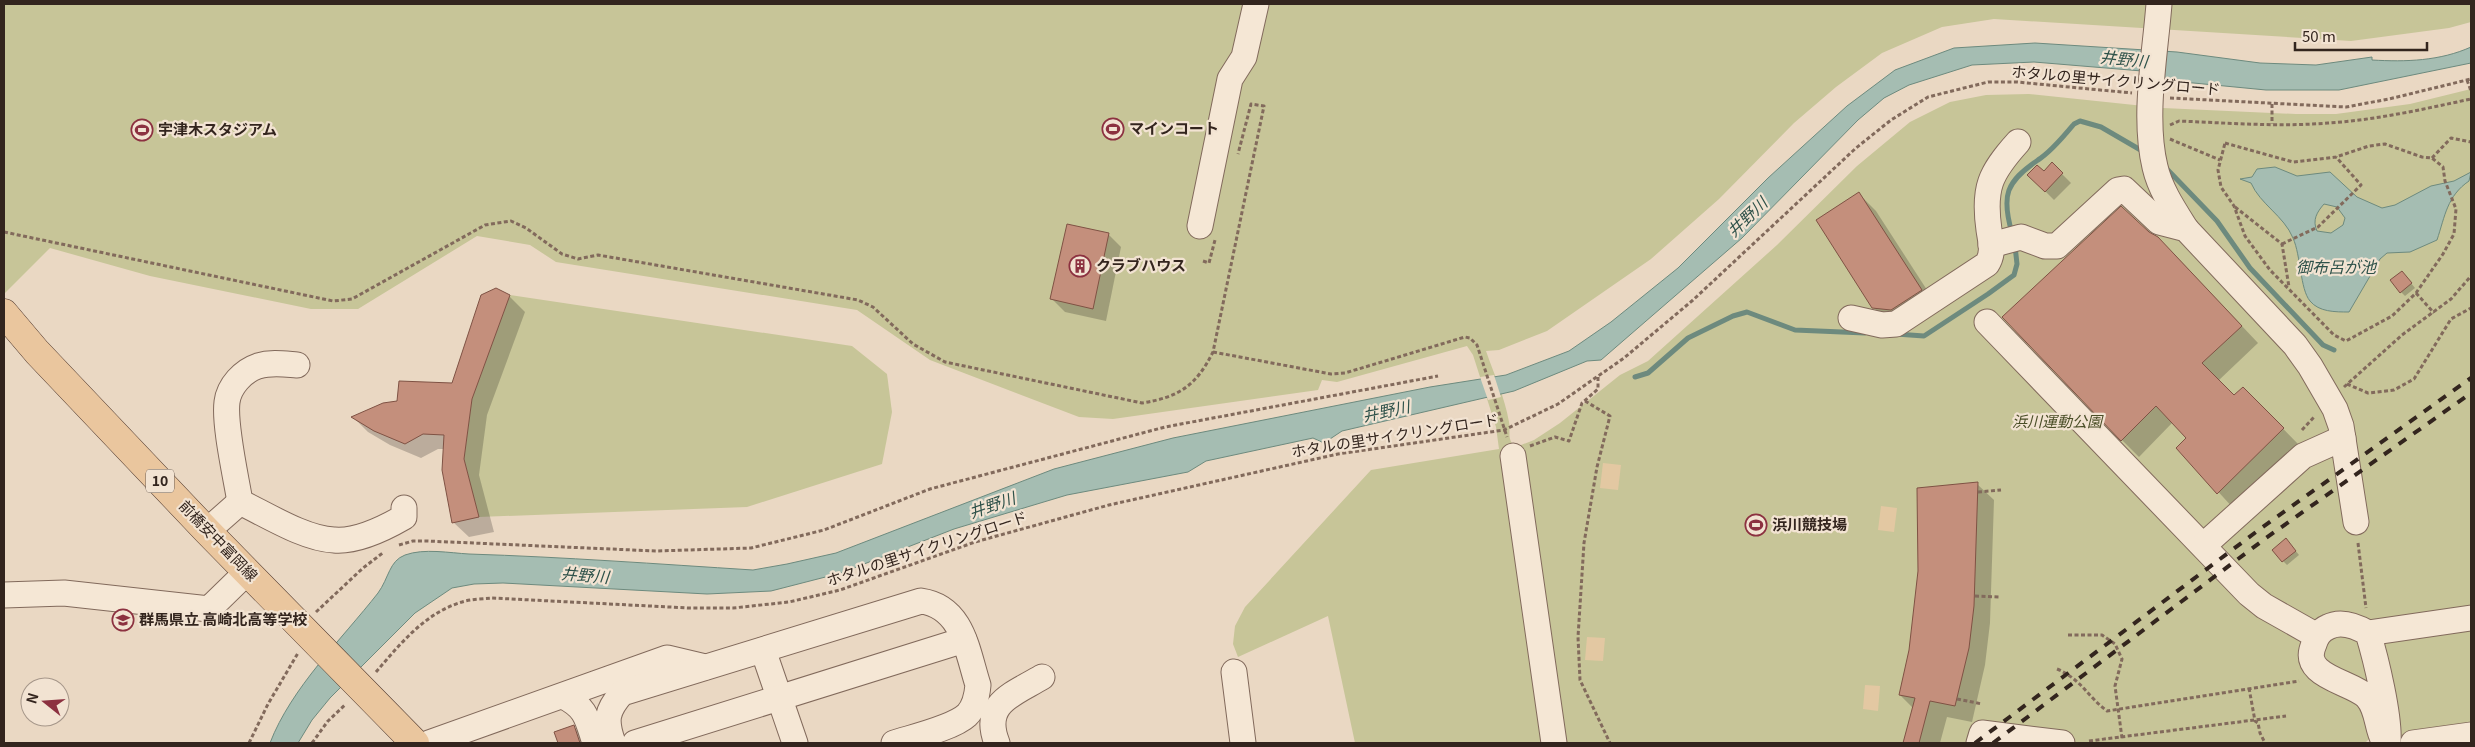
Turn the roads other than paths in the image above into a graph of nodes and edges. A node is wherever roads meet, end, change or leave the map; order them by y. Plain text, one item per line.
1 (1256, 4) edge
2 (2159, 4) edge
3 (2018, 142) dead end
4 (2186, 228) junction
5 (1208, 230) road end
6 (2004, 241) junction
7 (4, 313) edge
8 (1851, 318) dead end
9 (1988, 322) dead end
10 (297, 365) dead end
11 (2343, 438) junction
12 (1513, 456) road end
13 (240, 502) junction
14 (404, 508) dead end
15 (2356, 522) road end
16 (207, 531) junction
17 (2204, 545) junction
18 (247, 572) junction
19 (4, 595) edge
20 (2471, 618) edge
21 (2367, 622) junction
22 (2317, 636) junction
23 (964, 640) junction
24 (763, 650) junction
25 (706, 668) junction
26 (1234, 672) dead end
27 (1042, 677) dead end
28 (563, 696) junction
29 (779, 697) junction
30 (2471, 735) edge
31 (415, 743) edge
32 (429, 743) edge
33 (595, 743) edge
34 (613, 743) edge
35 (636, 743) edge
36 (795, 743) edge
37 (894, 743) edge
38 (997, 743) edge
39 (1243, 743) edge
40 (1554, 743) edge
41 (1979, 743) edge
42 (2062, 743) edge
43 (2386, 743) edge
44 (2412, 743) edge

1 - 5 street
2 - 4 street
3 - 6 street
4 - 6 street
4 - 11 street
6 - 8 street
7 - 16 main road, 前橋安中富岡線 / 10
9 - 17 street
10 - 13 street
11 - 15 street
11 - 17 street
12 - 40 street
13 - 14 street
13 - 16 street
16 - 18 main road, 前橋安中富岡線 / 10
17 - 22 street
18 - 19 street
18 - 31 main road, 前橋安中富岡線 / 10
20 - 21 street
21 - 22 street
21 - 43 street
22 - 43 street
23 - 24 street
23 - 29 street
23 - 37 street
24 - 25 street
24 - 29 street
25 - 28 street
25 - 34 street
26 - 39 street
27 - 38 street
28 - 32 street
28 - 33 street
29 - 35 street
29 - 36 street
30 - 44 street
41 - 42 street

